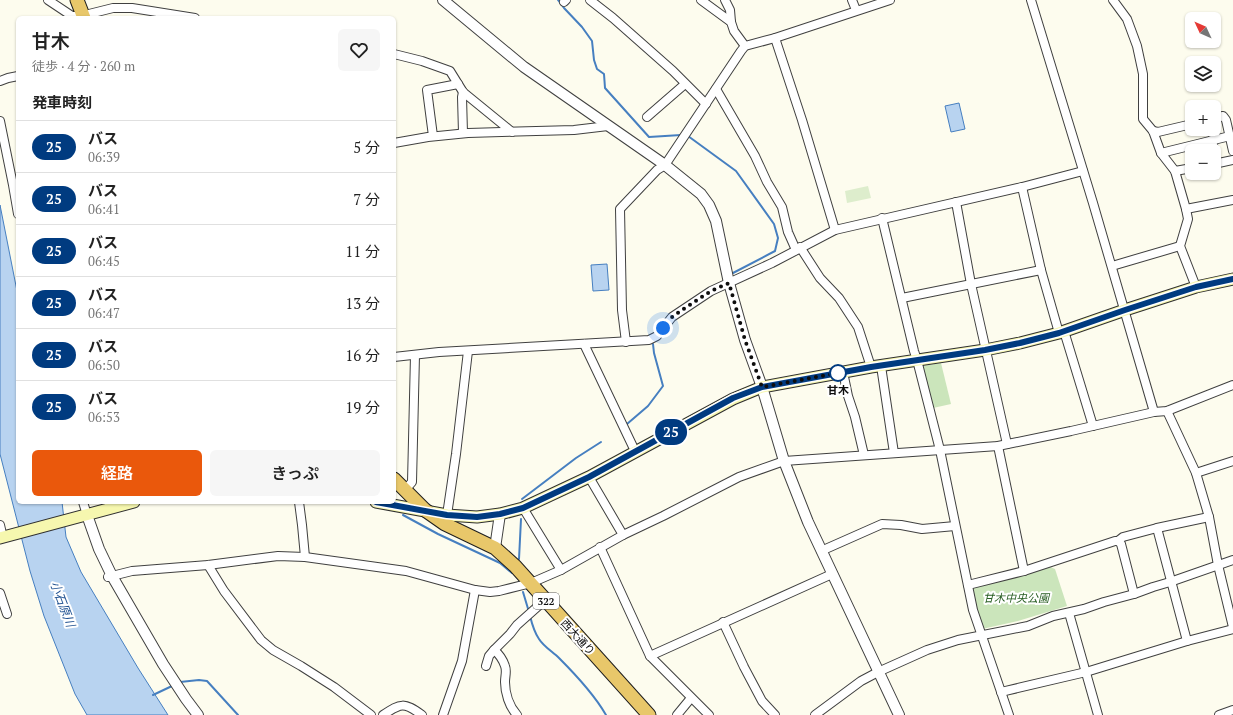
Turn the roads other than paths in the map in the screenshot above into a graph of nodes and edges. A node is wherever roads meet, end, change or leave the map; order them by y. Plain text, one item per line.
1 (48, 0) edge
2 (77, 0) edge
3 (443, 0) edge
4 (590, 0) edge
5 (701, 0) edge
6 (725, 0) edge
7 (852, 0) edge
8 (890, 0) edge
9 (1032, 0) edge
10 (1112, 0) edge
11 (856, 10) junction
12 (72, 16) edge
13 (84, 16) edge
14 (86, 16) edge
15 (171, 16) edge
16 (731, 22) junction
17 (775, 38) junction
18 (745, 46) junction
19 (396, 54) edge
20 (16, 76) edge
21 (0, 81) edge
22 (458, 84) junction
23 (685, 84) junction
24 (716, 89) junction
25 (463, 92) junction
26 (706, 104) junction
27 (1221, 116) edge
28 (647, 117) dead end
29 (0, 121) edge
30 (608, 126) junction
31 (1185, 126) edge
32 (512, 132) junction
33 (463, 133) junction
34 (1153, 134) junction
35 (433, 136) junction
36 (1227, 137) junction
37 (1212, 140) junction
38 (396, 143) edge
39 (1213, 144) edge
40 (1233, 151) edge
41 (1161, 153) junction
42 (1233, 160) edge
43 (1221, 163) edge
44 (666, 165) junction
45 (1185, 169) edge
46 (1084, 171) junction
47 (1175, 171) junction
48 (16, 186) edge
49 (1022, 187) junction
50 (1233, 200) edge
51 (956, 202) junction
52 (1186, 209) junction
53 (882, 218) junction
54 (835, 230) junction
55 (1180, 246) junction
56 (798, 249) junction
57 (1112, 266) junction
58 (1042, 270) junction
59 (1233, 279) edge
60 (729, 283) junction
61 (971, 284) junction
62 (1196, 287) junction
63 (902, 298) junction
64 (1125, 310) junction
65 (1062, 332) junction
66 (626, 342) junction
67 (584, 344) junction
68 (985, 350) junction
69 (468, 351) junction
70 (415, 355) junction
71 (396, 357) edge
72 (917, 360) junction
73 (876, 366) junction
74 (843, 372) junction
75 (1233, 385) edge
76 (762, 387) junction
77 (1167, 411) junction
78 (1154, 412) junction
79 (1093, 426) junction
80 (1007, 444) junction
81 (998, 446) junction
82 (940, 450) junction
83 (635, 451) junction
84 (894, 453) junction
85 (864, 455) junction
86 (784, 461) junction
87 (1233, 461) edge
88 (1196, 473) junction
89 (589, 477) junction
90 (396, 481) edge
91 (405, 490) junction
92 (83, 504) edge
93 (127, 504) edge
94 (299, 504) edge
95 (388, 504) edge
96 (523, 508) junction
97 (425, 510) junction
98 (500, 514) junction
99 (447, 515) junction
100 (83, 516) junction
101 (1209, 517) junction
102 (0, 525) edge
103 (955, 526) junction
104 (1157, 528) junction
105 (623, 536) junction
106 (4, 537) edge
107 (1118, 541) junction
108 (600, 547) junction
109 (495, 548) junction
110 (821, 551) junction
111 (305, 557) junction
112 (1233, 560) edge
113 (208, 565) junction
114 (1218, 565) junction
115 (561, 570) junction
116 (1024, 571) junction
117 (832, 574) junction
118 (110, 576) junction
119 (1170, 582) junction
120 (531, 583) junction
121 (968, 585) junction
122 (475, 590) junction
123 (0, 593) edge
124 (1134, 594) junction
125 (545, 600) junction
126 (1069, 613) junction
127 (5, 614) edge
128 (723, 622) junction
129 (1233, 628) edge
130 (981, 635) junction
131 (1187, 641) junction
132 (494, 650) junction
133 (650, 656) junction
134 (486, 666) dead end
135 (878, 672) junction
136 (1086, 672) junction
137 (1001, 692) junction
138 (691, 698) junction
139 (1233, 710) edge
140 (198, 715) edge
141 (371, 715) edge
142 (383, 715) edge
143 (422, 715) edge
144 (443, 715) edge
145 (516, 715) edge
146 (649, 715) edge
147 (677, 715) edge
148 (709, 715) edge
149 (775, 715) edge
150 (815, 715) edge
151 (899, 715) edge
152 (1009, 715) edge
153 (1098, 715) edge
154 (1219, 715) edge

1 - 12 street
2 - 13 highway
3 - 30 street
4 - 23 street
5 - 16 street
6 - 16 street
7 - 11 street
8 - 11 street
9 - 46 street
10 - 34 street
11 - 17 street
14 - 15 street
16 - 18 street
17 - 18 street
17 - 54 street
18 - 24 street
19 - 22 street
20 - 21 street
22 - 25 street
22 - 35 street
23 - 26 street
23 - 28 street
24 - 26 street
24 - 56 street
25 - 32 street
25 - 33 street
26 - 44 street
27 - 36 street
29 - 48 street
30 - 32 street
30 - 44 street
31 - 34 street
32 - 33 street
33 - 35 street
34 - 41 street
35 - 38 street
36 - 37 street
36 - 40 street
37 - 39 street
37 - 41 street
41 - 47 street
42 - 43 street
44 - 60 street
44 - 66 street
45 - 47 street
46 - 49 street
46 - 57 street
47 - 52 street
49 - 51 street
49 - 58 street
50 - 52 street
51 - 53 street
51 - 61 street
52 - 55 street
53 - 54 street
53 - 63 street
54 - 56 street
55 - 57 street
55 - 62 street
56 - 60 street
56 - 73 street
57 - 64 street
58 - 61 street
58 - 65 street
59 - 62 main road
60 - 66 street
60 - 76 street
61 - 63 street
61 - 68 street
62 - 64 main road
63 - 72 street
64 - 65 main road
64 - 78 street
65 - 68 main road
65 - 79 street
66 - 67 street
67 - 69 street
67 - 83 street
68 - 72 main road
68 - 80 street
69 - 70 street
69 - 99 street
70 - 71 street
70 - 91 street
72 - 73 main road
72 - 82 street
73 - 74 main road
73 - 84 street
74 - 76 main road
74 - 85 street
75 - 77 street
76 - 83 main road
76 - 86 street
77 - 78 street
77 - 88 street
78 - 79 street
79 - 80 street
80 - 81 street
81 - 82 street
81 - 116 street
82 - 84 street
82 - 103 street
83 - 89 main road
84 - 85 street
85 - 86 street
86 - 105 street
86 - 110 street
87 - 88 street
88 - 101 street
89 - 96 main road
89 - 105 street
90 - 91 highway, 322
91 - 97 highway, 322
92 - 100 street
93 - 100 main road
94 - 111 street
95 - 97 main road
96 - 98 main road
96 - 115 street
97 - 99 main road
97 - 109 highway, 西大通り / 322
98 - 99 main road
98 - 109 street
100 - 106 main road
100 - 118 street
101 - 104 street
101 - 114 street
102 - 106 street
103 - 110 street
103 - 121 street
104 - 107 street
104 - 119 street
105 - 108 street
107 - 116 street
107 - 124 street
108 - 115 street
108 - 133 street
109 - 120 highway, 西大通り / 322
110 - 117 street
111 - 113 street
111 - 122 street
112 - 114 street
113 - 118 street
113 - 141 street
114 - 119 street
114 - 129 street
115 - 120 street
116 - 121 street
117 - 128 street
117 - 135 street
118 - 140 street
119 - 124 street
119 - 131 street
120 - 122 street
120 - 125 highway, 西大通り / 322
121 - 130 street
122 - 144 street
123 - 127 street
124 - 126 street
125 - 132 street
125 - 146 highway, 西大通り / 322
126 - 130 street
126 - 136 street
128 - 133 street
128 - 149 street
129 - 131 street
130 - 135 street
130 - 137 street
131 - 136 street
132 - 134 street
132 - 145 street
133 - 138 street
135 - 150 street
135 - 151 street
136 - 137 street
136 - 153 street
137 - 152 street
138 - 147 street
138 - 148 street
139 - 154 street
142 - 143 street

